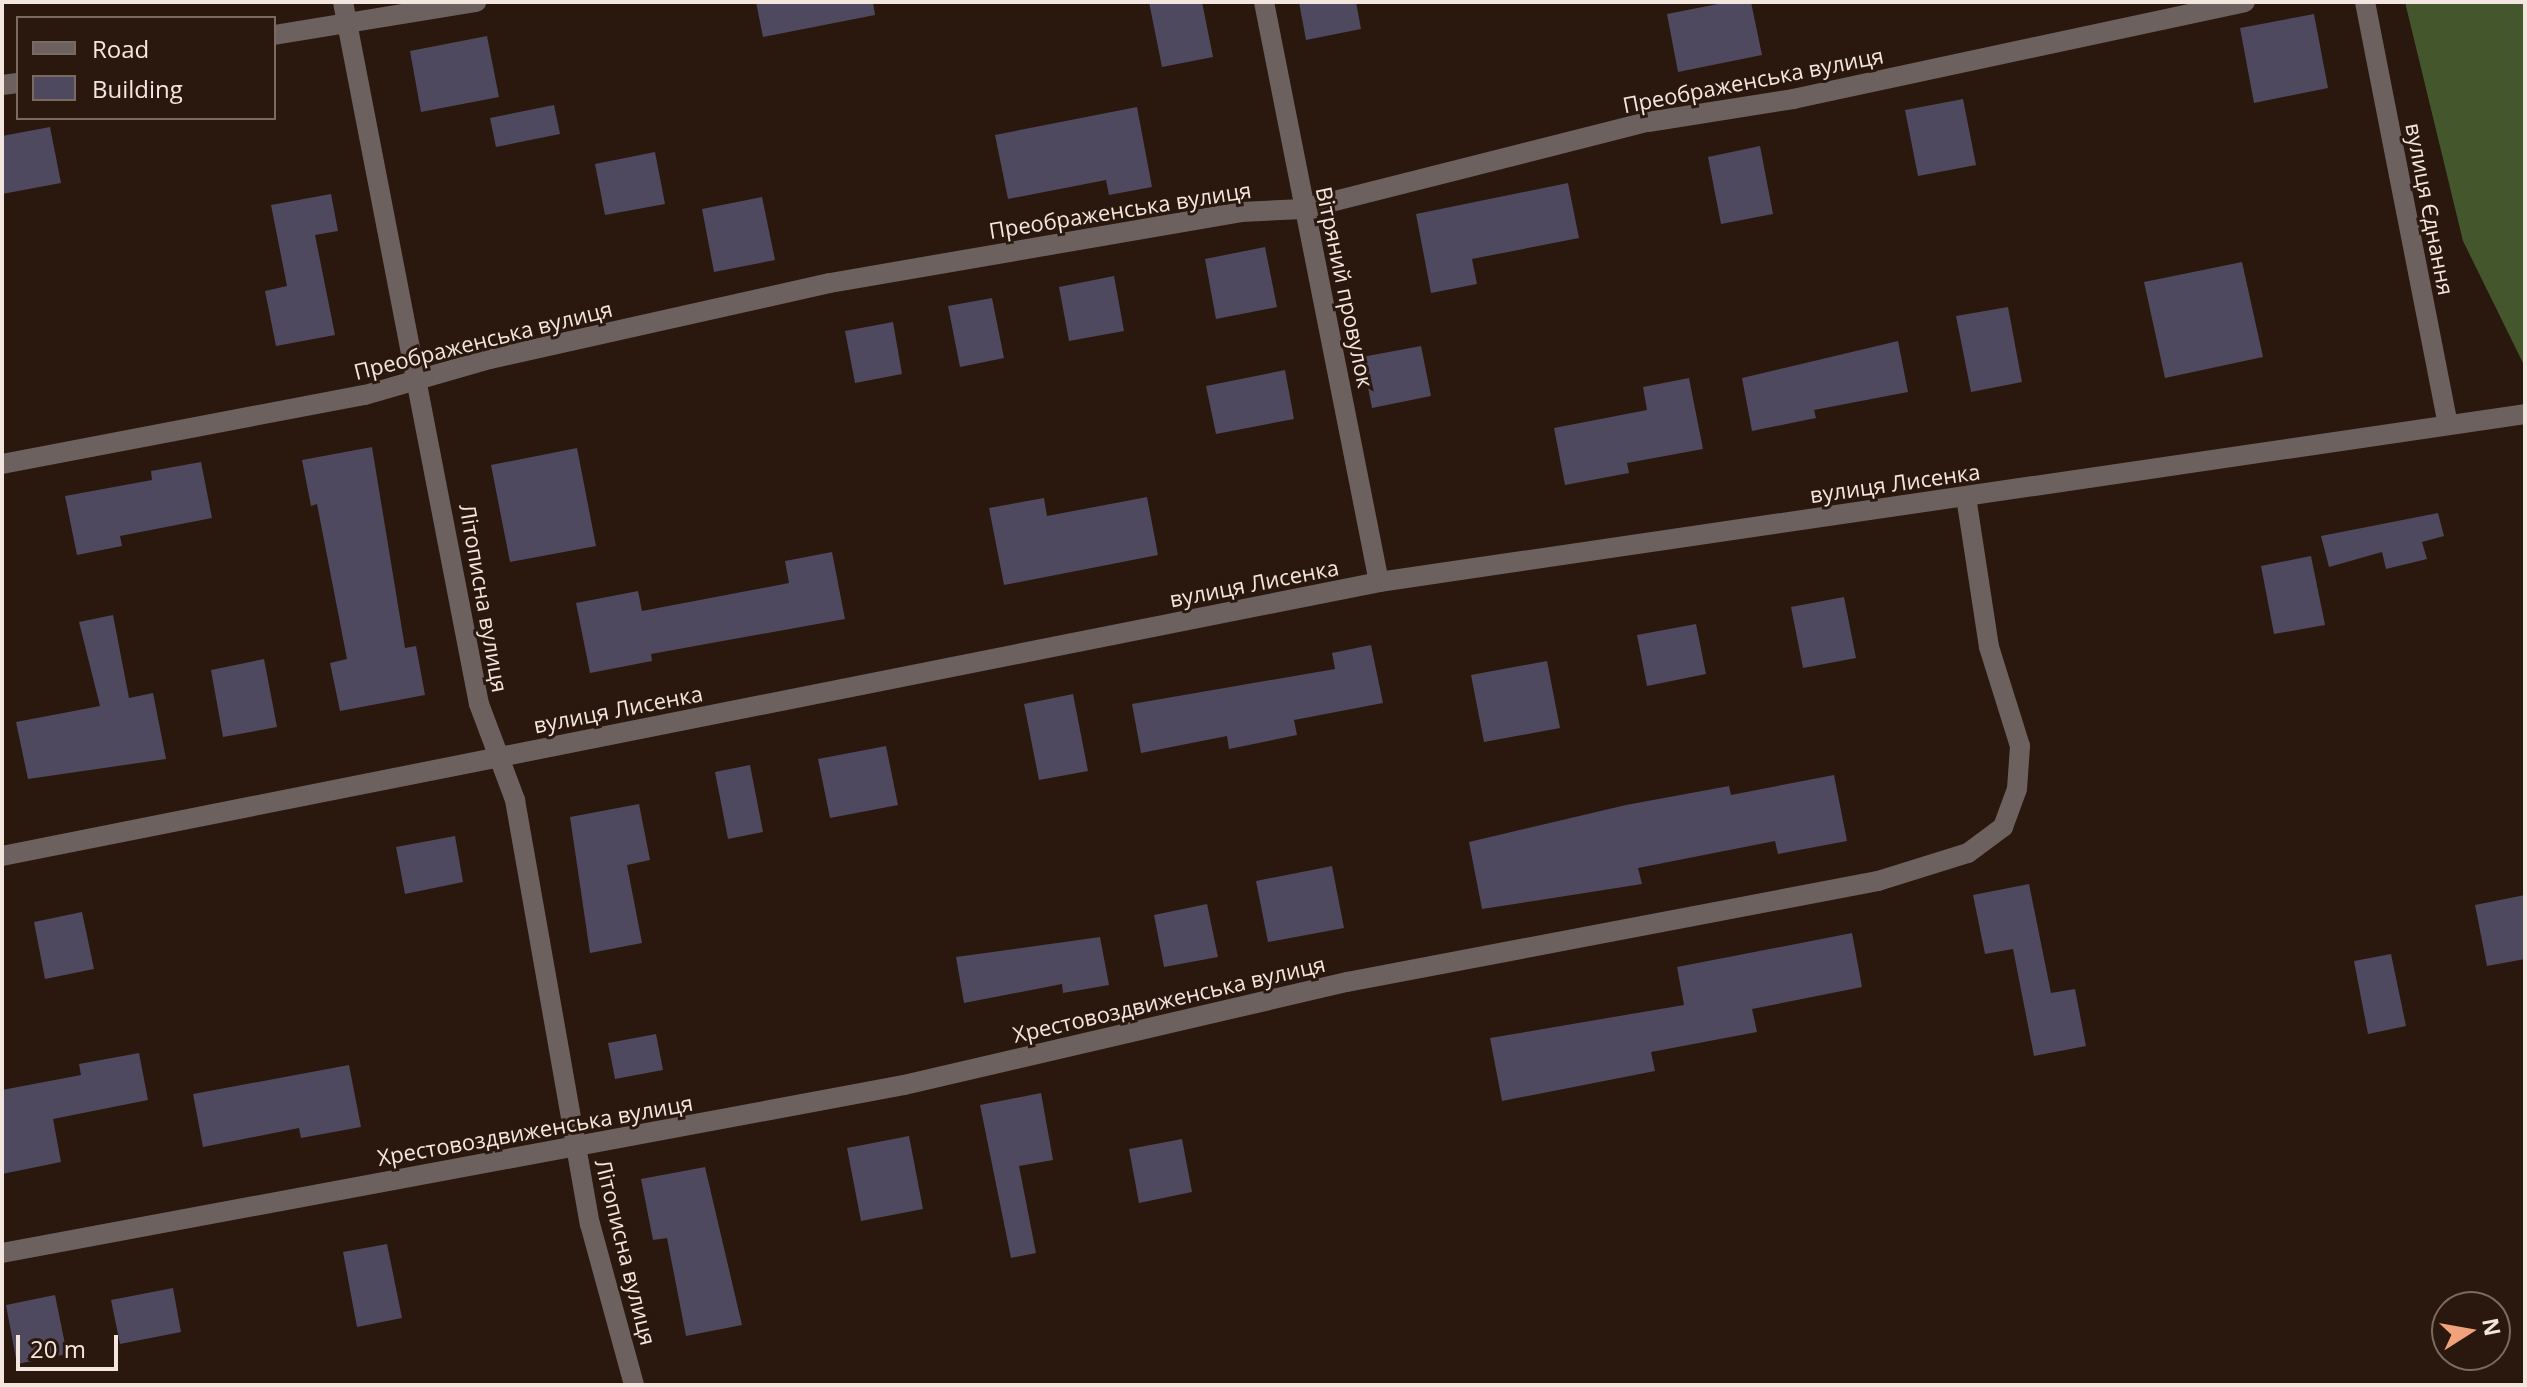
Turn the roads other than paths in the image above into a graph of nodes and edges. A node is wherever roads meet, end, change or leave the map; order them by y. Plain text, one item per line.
1 (476, 2) edge
2 (1264, 2) edge
3 (2245, 2) edge
4 (2365, 2) edge
5 (345, 12) edge
6 (276, 34) edge
7 (1303, 209) junction
8 (420, 381) junction
9 (2525, 414) edge
10 (2448, 425) junction
11 (2, 464) edge
12 (1966, 497) junction
13 (1379, 582) junction
14 (499, 757) junction
15 (2, 856) edge
16 (576, 1149) junction
17 (2, 1253) edge
18 (634, 1385) edge

1 - 5 street
2 - 7 street, Вітряний провулок
3 - 7 street, Преображенська вулиця
4 - 10 street, вулиця Єднання
5 - 6 street
5 - 8 street, Літописна вулиця
7 - 8 street, Преображенська вулиця
7 - 13 street, Вітряний провулок
8 - 11 street, Преображенська вулиця
8 - 14 street, Літописна вулиця
9 - 10 street, вулиця Лисенка
10 - 12 street, вулиця Лисенка
12 - 13 street, вулиця Лисенка
12 - 16 street, Хрестовоздвиженська вулиця
13 - 14 street, вулиця Лисенка
14 - 15 street, вулиця Лисенка
14 - 16 street, Літописна вулиця
16 - 17 street, Хрестовоздвиженська вулиця
16 - 18 street, Літописна вулиця

